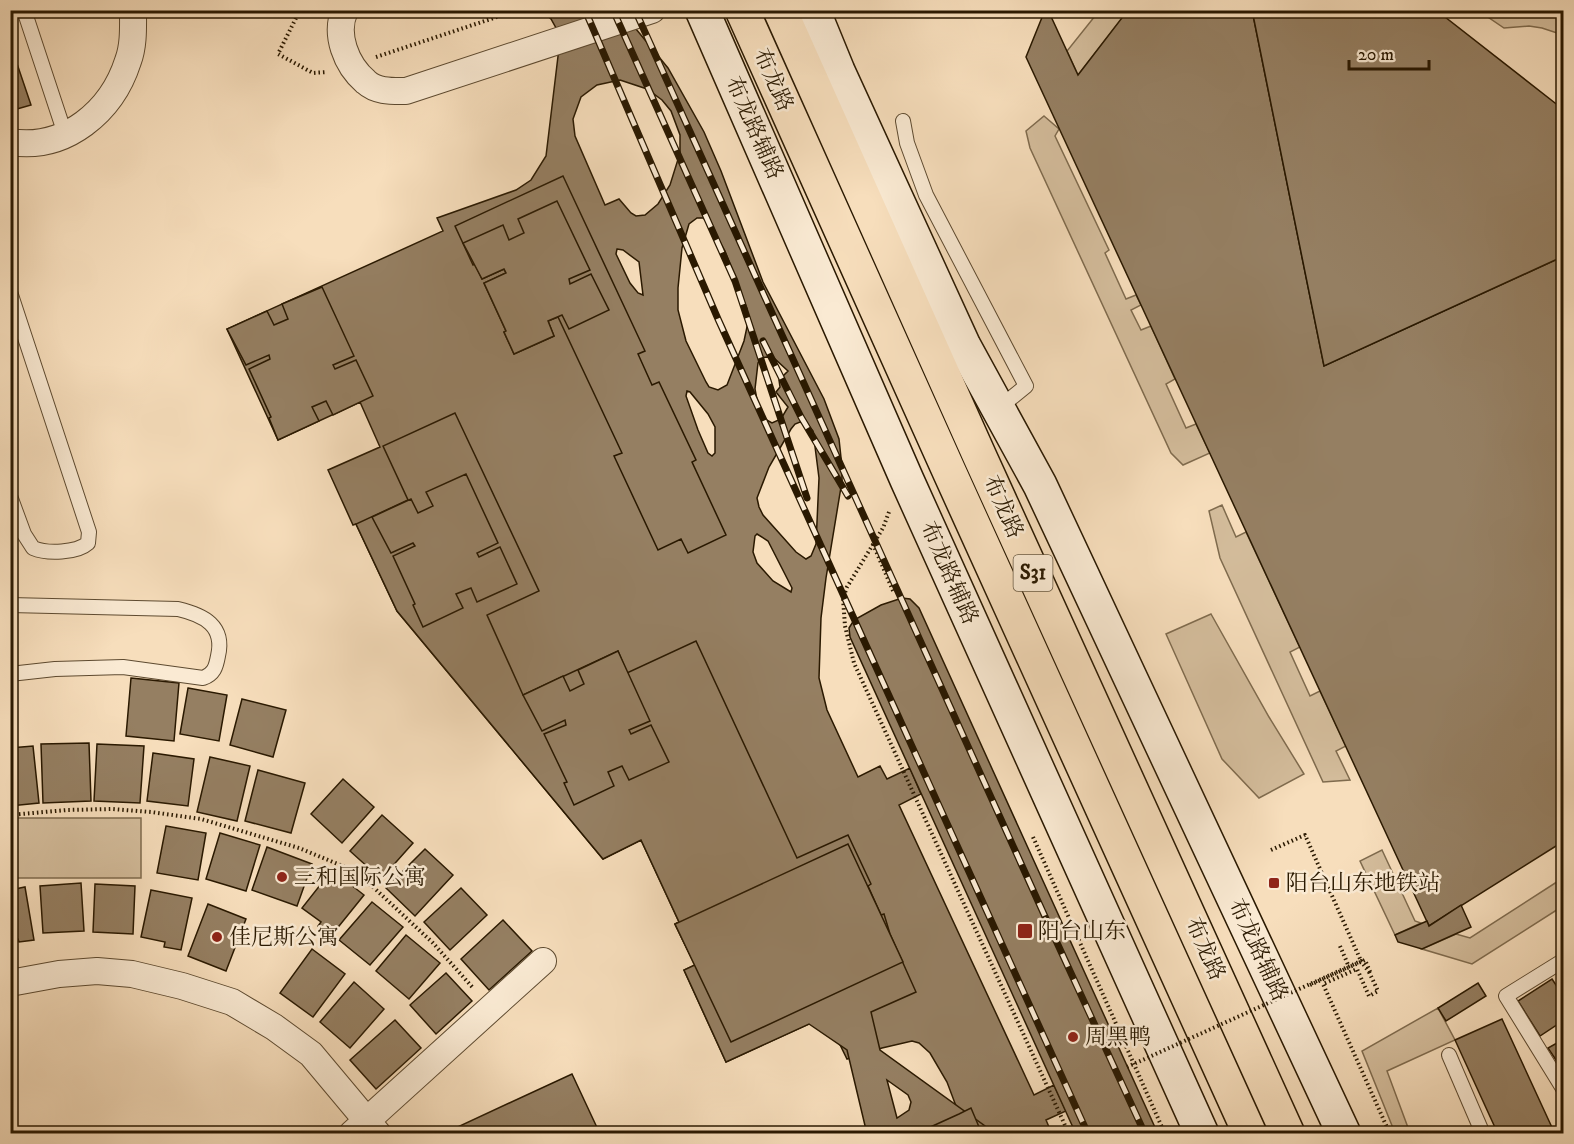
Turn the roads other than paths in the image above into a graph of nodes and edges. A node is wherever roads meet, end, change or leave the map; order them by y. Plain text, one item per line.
1 (24, 10) edge
2 (133, 10) edge
3 (345, 10) edge
4 (652, 10) edge
5 (702, 10) edge
6 (742, 10) edge
7 (782, 10) edge
8 (813, 10) edge
9 (903, 121) dead end
10 (65, 134) junction
11 (10, 142) edge
12 (10, 292) edge
13 (981, 380) junction
14 (997, 410) junction
15 (10, 496) edge
16 (10, 605) edge
17 (10, 674) edge
18 (543, 961) dead end
19 (1559, 963) edge
20 (1563, 978) edge
21 (10, 983) edge
22 (1449, 1055) dead end
23 (1563, 1090) edge
24 (366, 1129) edge
25 (1202, 1134) edge
26 (1250, 1134) edge
27 (1288, 1134) edge
28 (1344, 1134) edge
29 (1483, 1134) edge

1 - 10 lane
2 - 10 street
3 - 4 street
5 - 25 main road, 布龙路辅路
6 - 26 main road, 布龙路 / S31
7 - 13 main road, 布龙路辅路
7 - 27 main road, 布龙路 / S31
8 - 13 main road, 布龙路辅路
9 - 14 lane
10 - 11 street
12 - 15 lane
13 - 14 main road, 布龙路辅路
14 - 28 main road, 布龙路辅路
16 - 17 lane
18 - 24 street
19 - 20 lane
19 - 23 lane
21 - 24 street
22 - 29 lane

